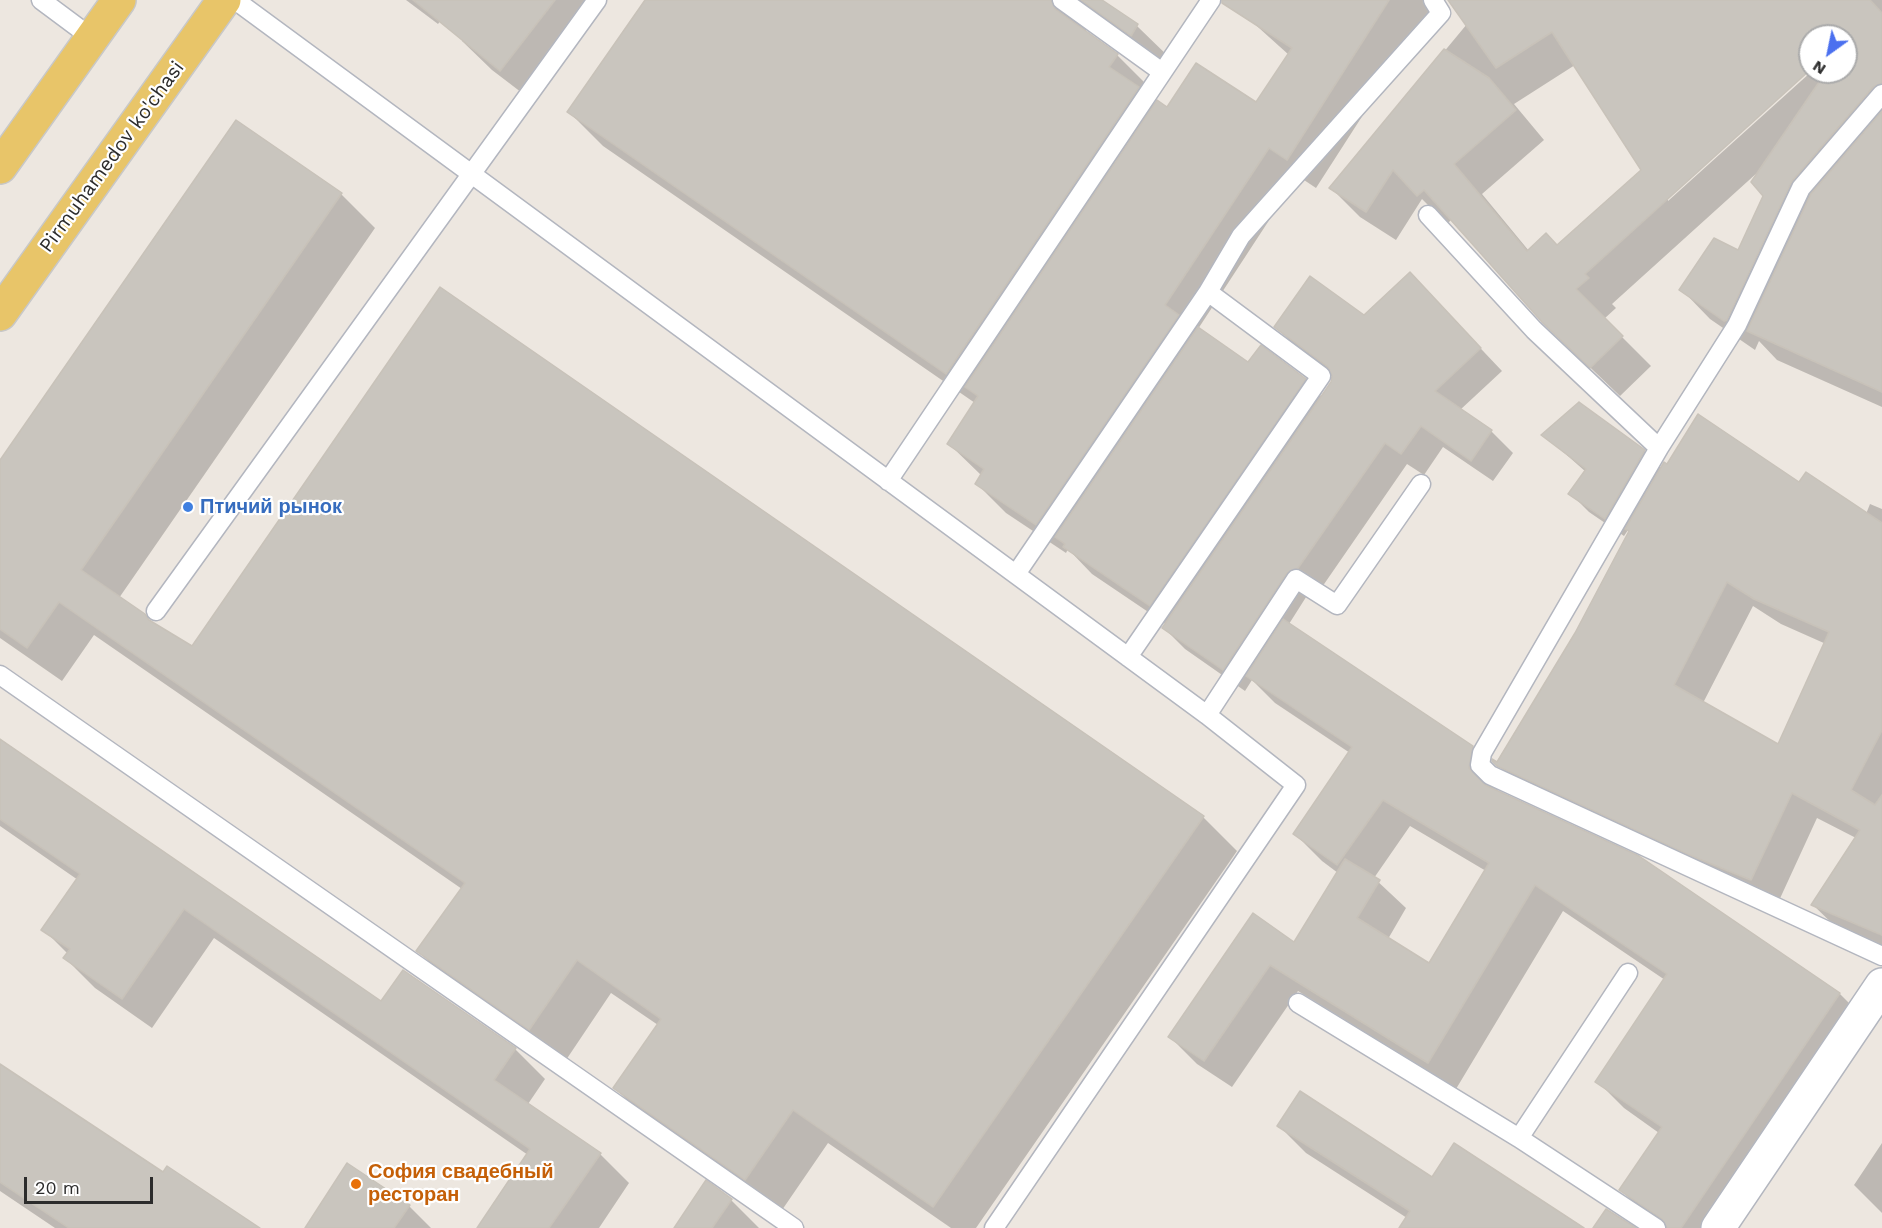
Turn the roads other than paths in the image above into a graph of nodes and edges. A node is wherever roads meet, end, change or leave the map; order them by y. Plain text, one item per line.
1 (41, 0) edge
2 (119, 0) edge
3 (224, 0) edge
4 (235, 0) edge
5 (597, 0) edge
6 (1062, 0) edge
7 (1211, 0) edge
8 (1433, 0) edge
9 (92, 38) junction
10 (1162, 72) junction
11 (1882, 94) edge
12 (0, 167) edge
13 (471, 174) junction
14 (1428, 215) dead end
15 (1208, 292) junction
16 (0, 314) edge
17 (1659, 448) junction
18 (888, 481) junction
19 (1421, 484) dead end
20 (1016, 574) junction
21 (156, 611) dead end
22 (1128, 657) junction
23 (0, 675) edge
24 (1206, 715) junction
25 (1882, 956) edge
26 (1628, 973) dead end
27 (1882, 985) edge
28 (1298, 1003) dead end
29 (1519, 1138) junction
30 (794, 1228) edge
31 (994, 1228) edge
32 (1656, 1228) edge
33 (1718, 1228) edge

1 - 9 lane
2 - 9 main road
3 - 16 main road, Pirmuhamedov ko'chasi
4 - 13 lane
5 - 13 lane
6 - 10 lane
7 - 10 lane
8 - 15 lane
9 - 12 main road
10 - 18 lane
11 - 17 lane
13 - 18 lane
13 - 21 lane
14 - 17 lane
15 - 20 lane
15 - 22 lane
17 - 25 lane
18 - 20 lane
19 - 24 lane
20 - 22 lane
22 - 24 lane
23 - 30 lane
24 - 31 lane
26 - 29 lane
27 - 33 street
28 - 29 lane
29 - 32 lane

